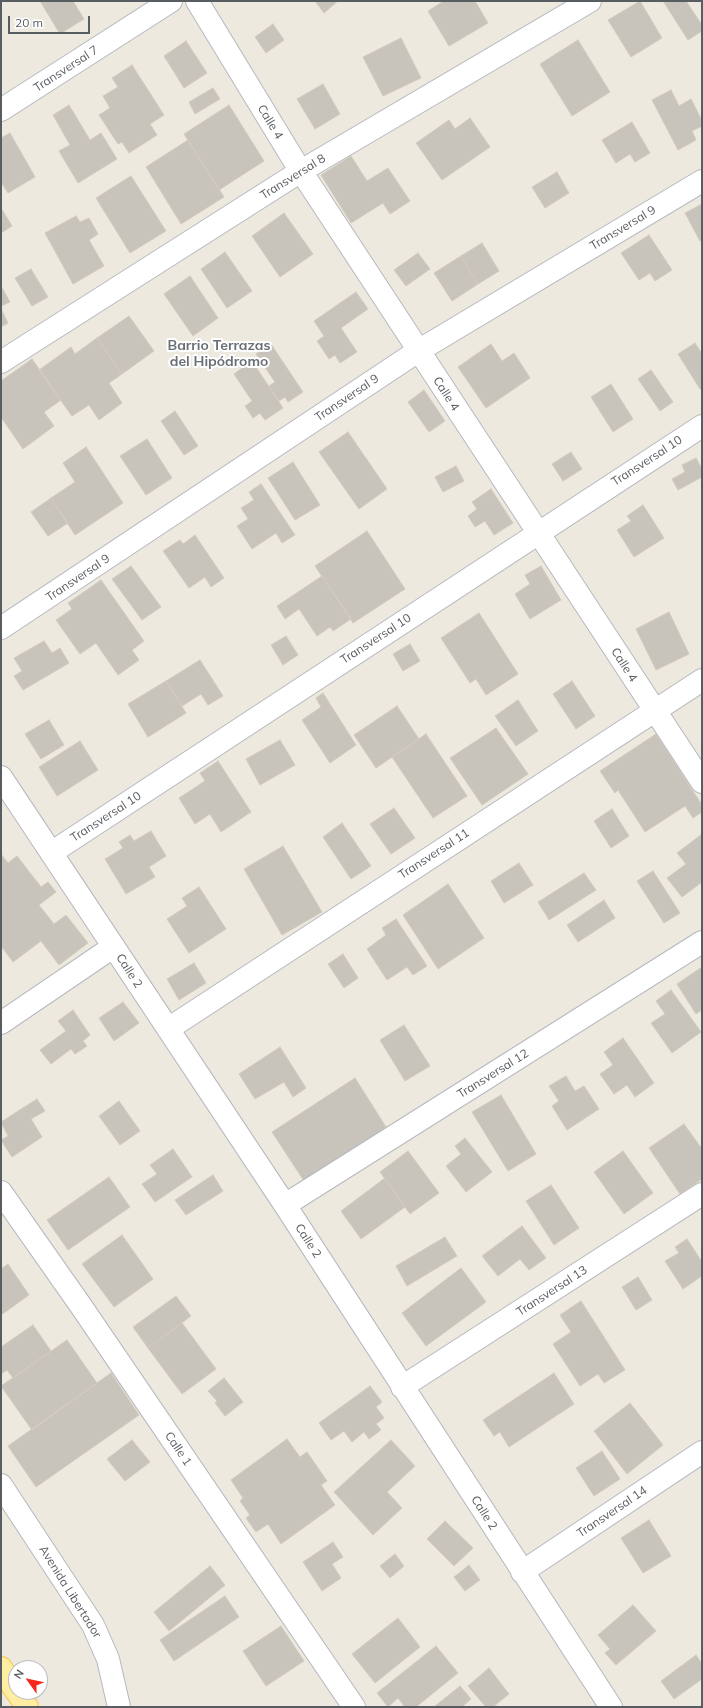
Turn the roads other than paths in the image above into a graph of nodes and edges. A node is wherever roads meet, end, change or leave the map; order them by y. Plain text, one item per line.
1 (171, 1) edge
2 (197, 1) edge
3 (590, 1) edge
4 (1, 110) edge
5 (301, 172) junction
6 (702, 181) edge
7 (418, 351) junction
8 (1, 362) edge
9 (702, 426) edge
10 (537, 533) junction
11 (1, 628) edge
12 (702, 680) edge
13 (654, 710) junction
14 (1, 777) edge
15 (702, 782) edge
16 (51, 853) junction
17 (702, 942) edge
18 (113, 947) junction
19 (1, 1022) edge
20 (168, 1029) junction
21 (1, 1192) edge
22 (702, 1194) edge
23 (285, 1205) junction
24 (402, 1387) junction
25 (702, 1452) edge
26 (1, 1485) edge
27 (522, 1572) junction
28 (1, 1668) edge
29 (8, 1679) edge
30 (118, 1707) edge
31 (354, 1707) edge
32 (611, 1707) edge

1 - 4 street, Transversal 7
2 - 5 street, Calle 4
3 - 5 street, Transversal 8
5 - 7 street, Calle 4
5 - 8 street, Transversal 8
6 - 7 street, Transversal 9
7 - 10 street, Calle 4
7 - 11 street, Transversal 9
9 - 10 street, Transversal 10
10 - 13 street, Calle 4
10 - 16 street, Transversal 10
12 - 13 street, Transversal 11
13 - 15 street, Calle 4
13 - 20 street, Transversal 11
14 - 16 street, Calle 2
16 - 18 street, Calle 2
17 - 23 street, Transversal 12
18 - 19 street
18 - 20 street, Calle 2
20 - 23 street, Calle 2
21 - 31 street, Calle 1
22 - 24 street, Transversal 13
23 - 24 street, Calle 2
24 - 27 street, Calle 2
25 - 27 street, Transversal 14
26 - 30 street, Avenida Libertador
27 - 32 street, Calle 2
28 - 29 main road

